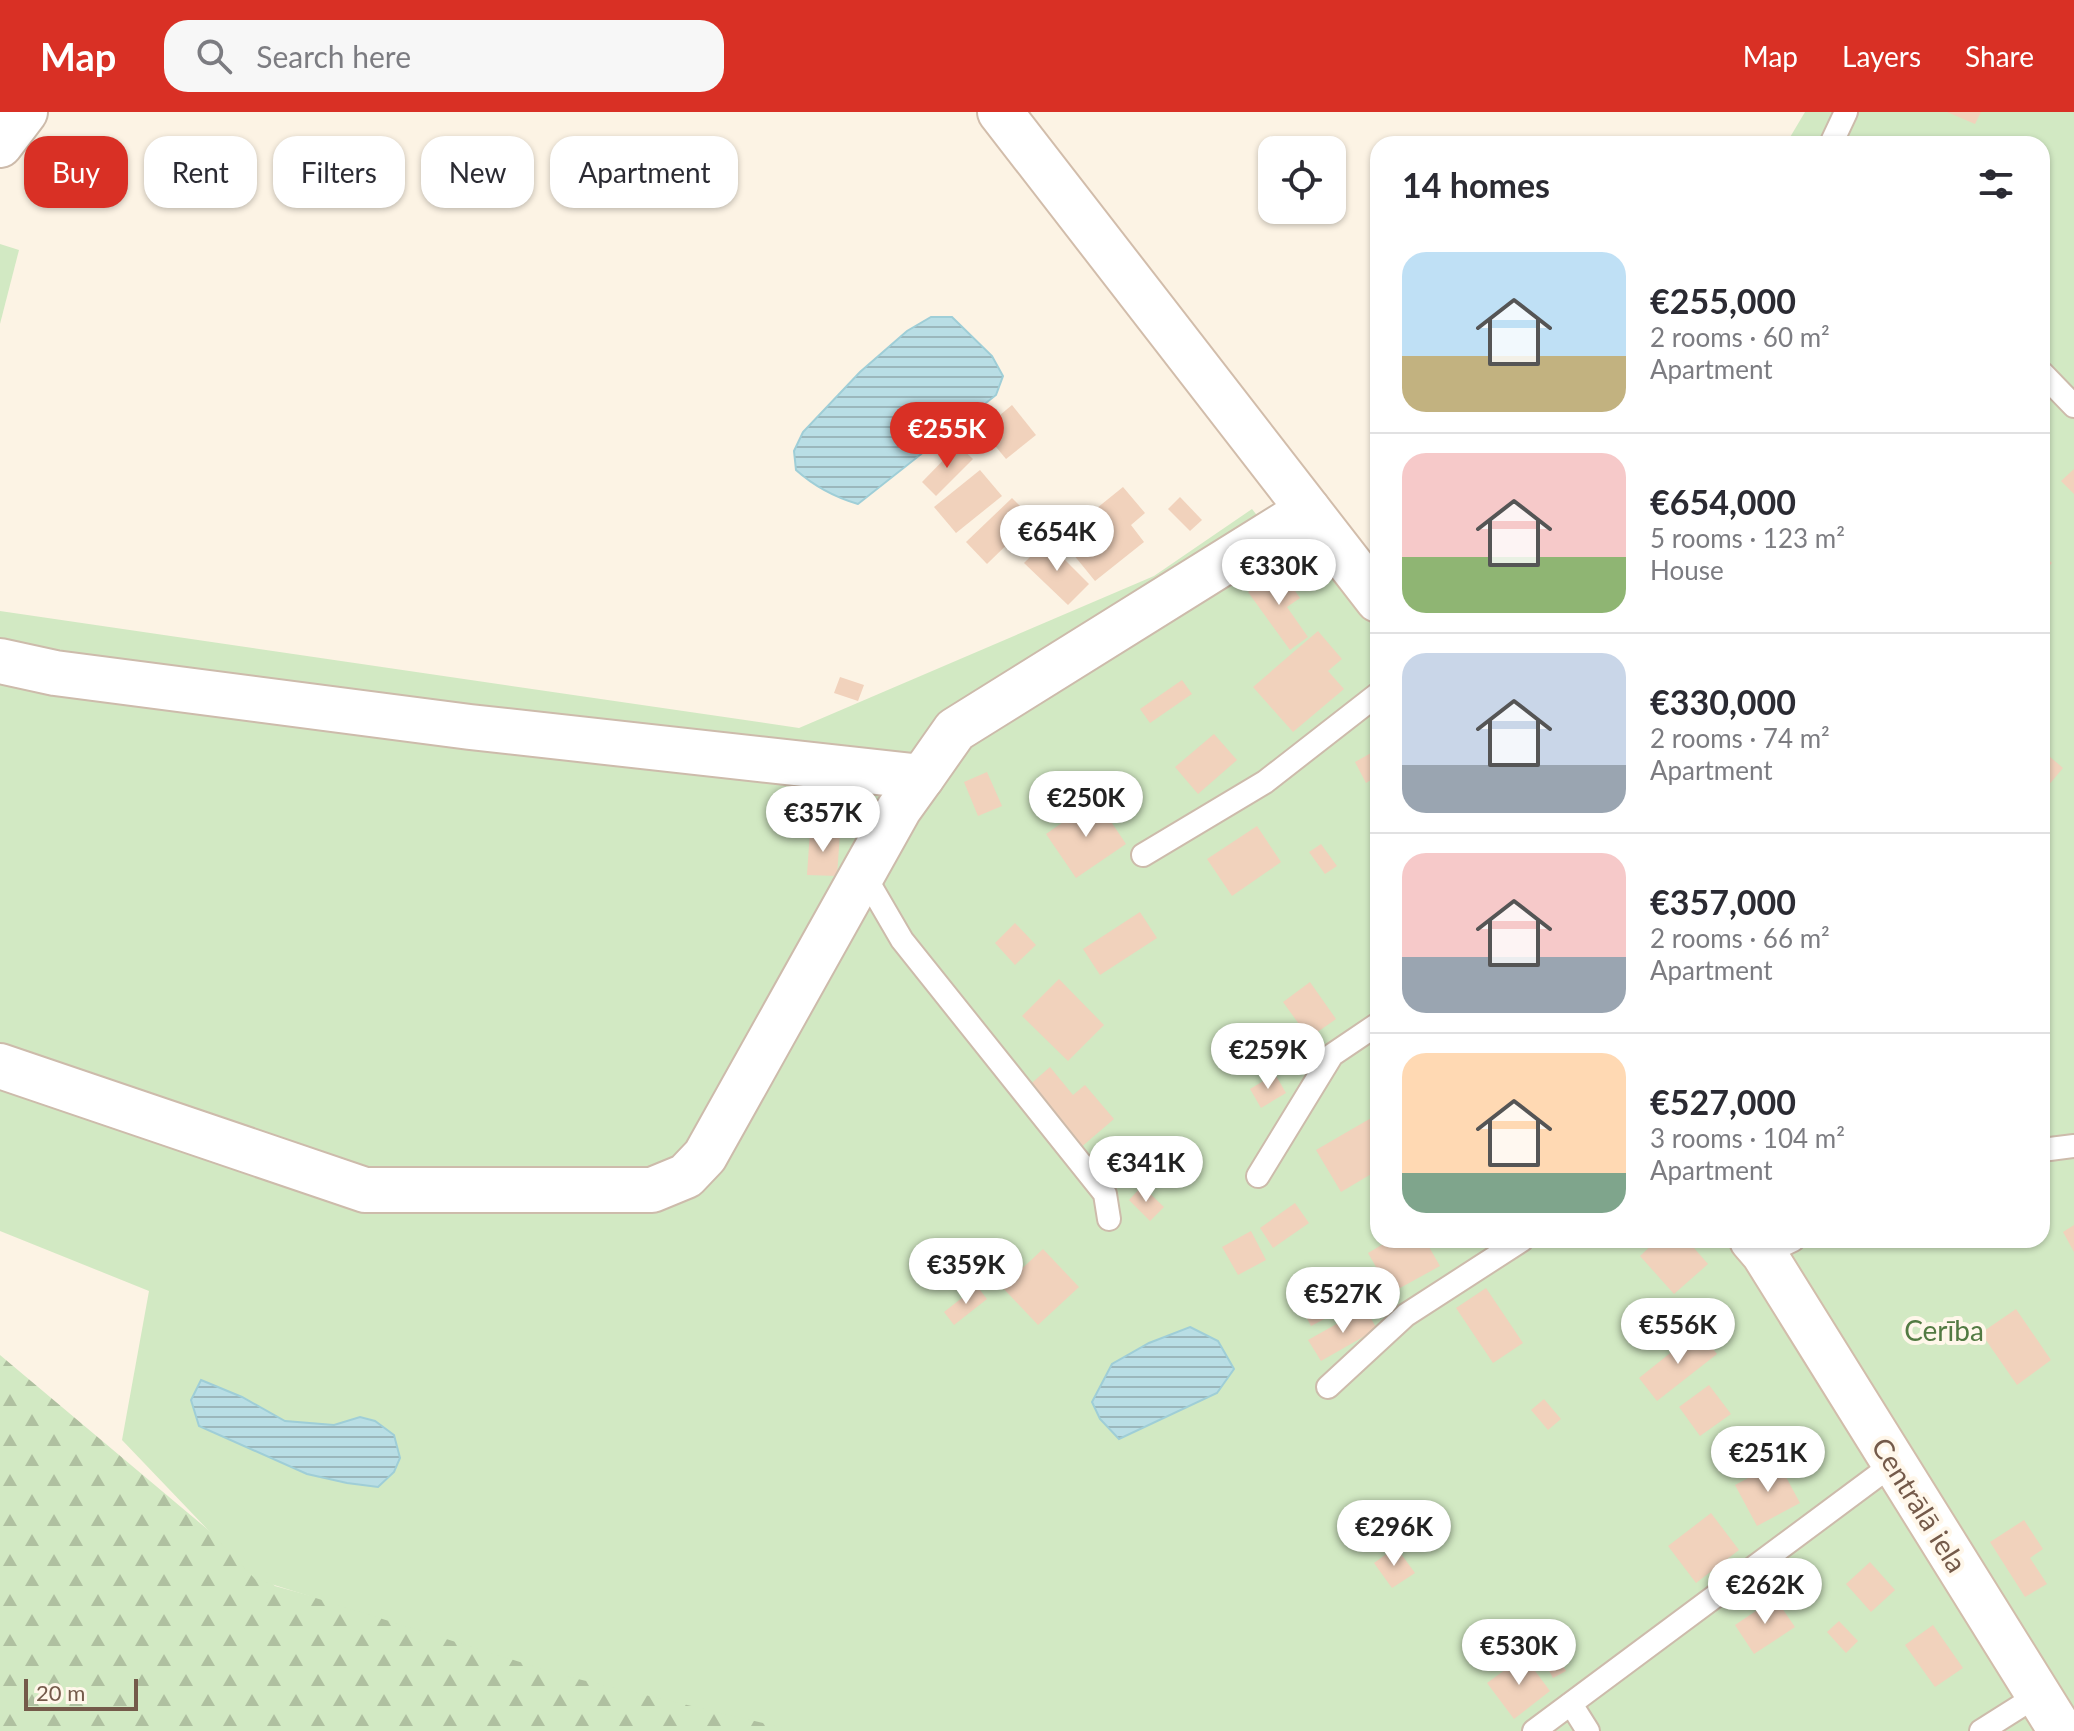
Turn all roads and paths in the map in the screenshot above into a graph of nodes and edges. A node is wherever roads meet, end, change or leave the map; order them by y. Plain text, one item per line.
1 (25, 112) edge
2 (1000, 112) edge
3 (1846, 112) edge
4 (1835, 136) edge
5 (0, 145) edge
6 (2050, 381) edge
7 (2074, 406) edge
8 (1308, 510) junction
9 (1370, 590) edge
10 (0, 661) edge
11 (1370, 700) edge
12 (922, 777) junction
13 (1143, 855) dead end
14 (863, 873) junction
15 (1370, 1029) edge
16 (0, 1066) edge
17 (2074, 1146) edge
18 (2050, 1149) edge
19 (1258, 1176) dead end
20 (1109, 1219) dead end
21 (1510, 1248) edge
22 (1771, 1248) edge
23 (1328, 1387) dead end
24 (1893, 1464) junction
25 (2038, 1695) junction
26 (1571, 1704) junction
27 (1534, 1731) edge
28 (1588, 1731) edge
29 (1981, 1731) edge
30 (2061, 1731) edge

1 - 5 street
2 - 8 street
3 - 4 lane
6 - 7 lane
8 - 9 street
8 - 12 street
10 - 12 street
11 - 13 lane
12 - 14 street
14 - 16 street
14 - 20 lane
15 - 19 lane
17 - 18 lane
21 - 23 lane
22 - 24 street, Centrālā iela
24 - 25 street, Centrālā iela
24 - 26 lane
25 - 29 lane
25 - 30 street, Centrālā iela
26 - 27 lane
26 - 28 lane

